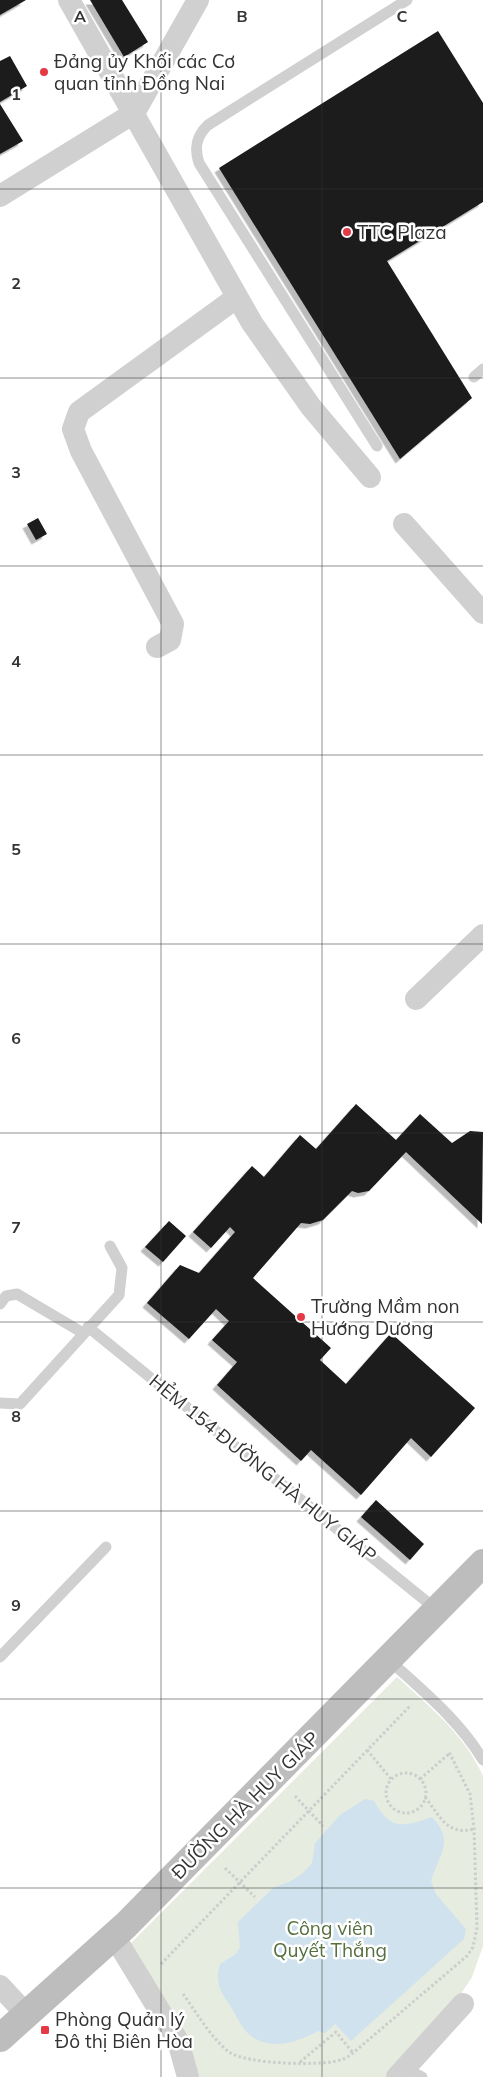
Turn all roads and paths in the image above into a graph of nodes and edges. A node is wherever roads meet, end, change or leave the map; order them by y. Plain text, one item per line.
1 (69, 0) edge
2 (198, 0) edge
3 (408, 0) edge
4 (134, 113) junction
5 (0, 196) edge
6 (236, 298) junction
7 (376, 446) dead end
8 (370, 478) dead end
9 (404, 524) dead end
10 (483, 612) edge
11 (157, 648) dead end
12 (483, 936) edge
13 (416, 999) dead end
14 (110, 1246) dead end
15 (0, 1304) edge
16 (86, 1330) junction
17 (0, 1403) edge
18 (106, 1547) dead end
19 (483, 1563) edge
20 (437, 1610) junction
21 (0, 1657) edge
22 (389, 1660) junction
23 (418, 1711) dead end
24 (446, 1746) dead end
25 (367, 1750) junction
26 (450, 1753) junction
27 (483, 1760) edge
28 (391, 1779) junction
29 (420, 1779) junction
30 (295, 1796) dead end
31 (425, 1798) junction
32 (309, 1810) junction
33 (324, 1826) dead end
34 (474, 1829) junction
35 (225, 1868) dead end
36 (240, 1882) junction
37 (255, 1896) dead end
38 (114, 1936) junction
39 (154, 1956) dead end
40 (160, 1964) junction
41 (166, 1972) dead end
42 (0, 1986) edge
43 (178, 1987) dead end
44 (463, 2004) dead end
45 (27, 2015) junction
46 (0, 2038) edge
47 (353, 2053) junction
48 (298, 2063) junction
49 (408, 2074) edge
50 (188, 2077) edge

1 - 4 street
2 - 4 street
3 - 7 lane
4 - 5 street
4 - 6 street
6 - 8 street
6 - 11 street
9 - 10 street
12 - 13 street
14 - 16 lane
15 - 16 lane, HẺM 154 ĐƯỜNG HÀ HUY GIÁP
16 - 17 lane
16 - 20 lane, HẺM 154 ĐƯỜNG HÀ HUY GIÁP
18 - 21 lane
19 - 20 main road, ĐƯỜNG HÀ HUY GIÁP
20 - 22 main road, ĐƯỜNG HÀ HUY GIÁP
22 - 27 lane
22 - 38 main road, ĐƯỜNG HÀ HUY GIÁP
23 - 25 path
24 - 26 path
25 - 28 path
25 - 32 path
26 - 29 path
26 - 34 path
28 - 29 path
28 - 31 path
29 - 31 path
30 - 32 path
31 - 34 path
32 - 33 path
32 - 36 path
34 - 47 path
35 - 36 path
36 - 37 path
36 - 40 path
38 - 45 main road, ĐƯỜNG HÀ HUY GIÁP
38 - 50 street
39 - 40 path
40 - 41 path
42 - 45 street
43 - 48 path
44 - 49 street
45 - 46 main road, ĐƯỜNG HÀ HUY GIÁP
47 - 48 path
47 - 48 path

